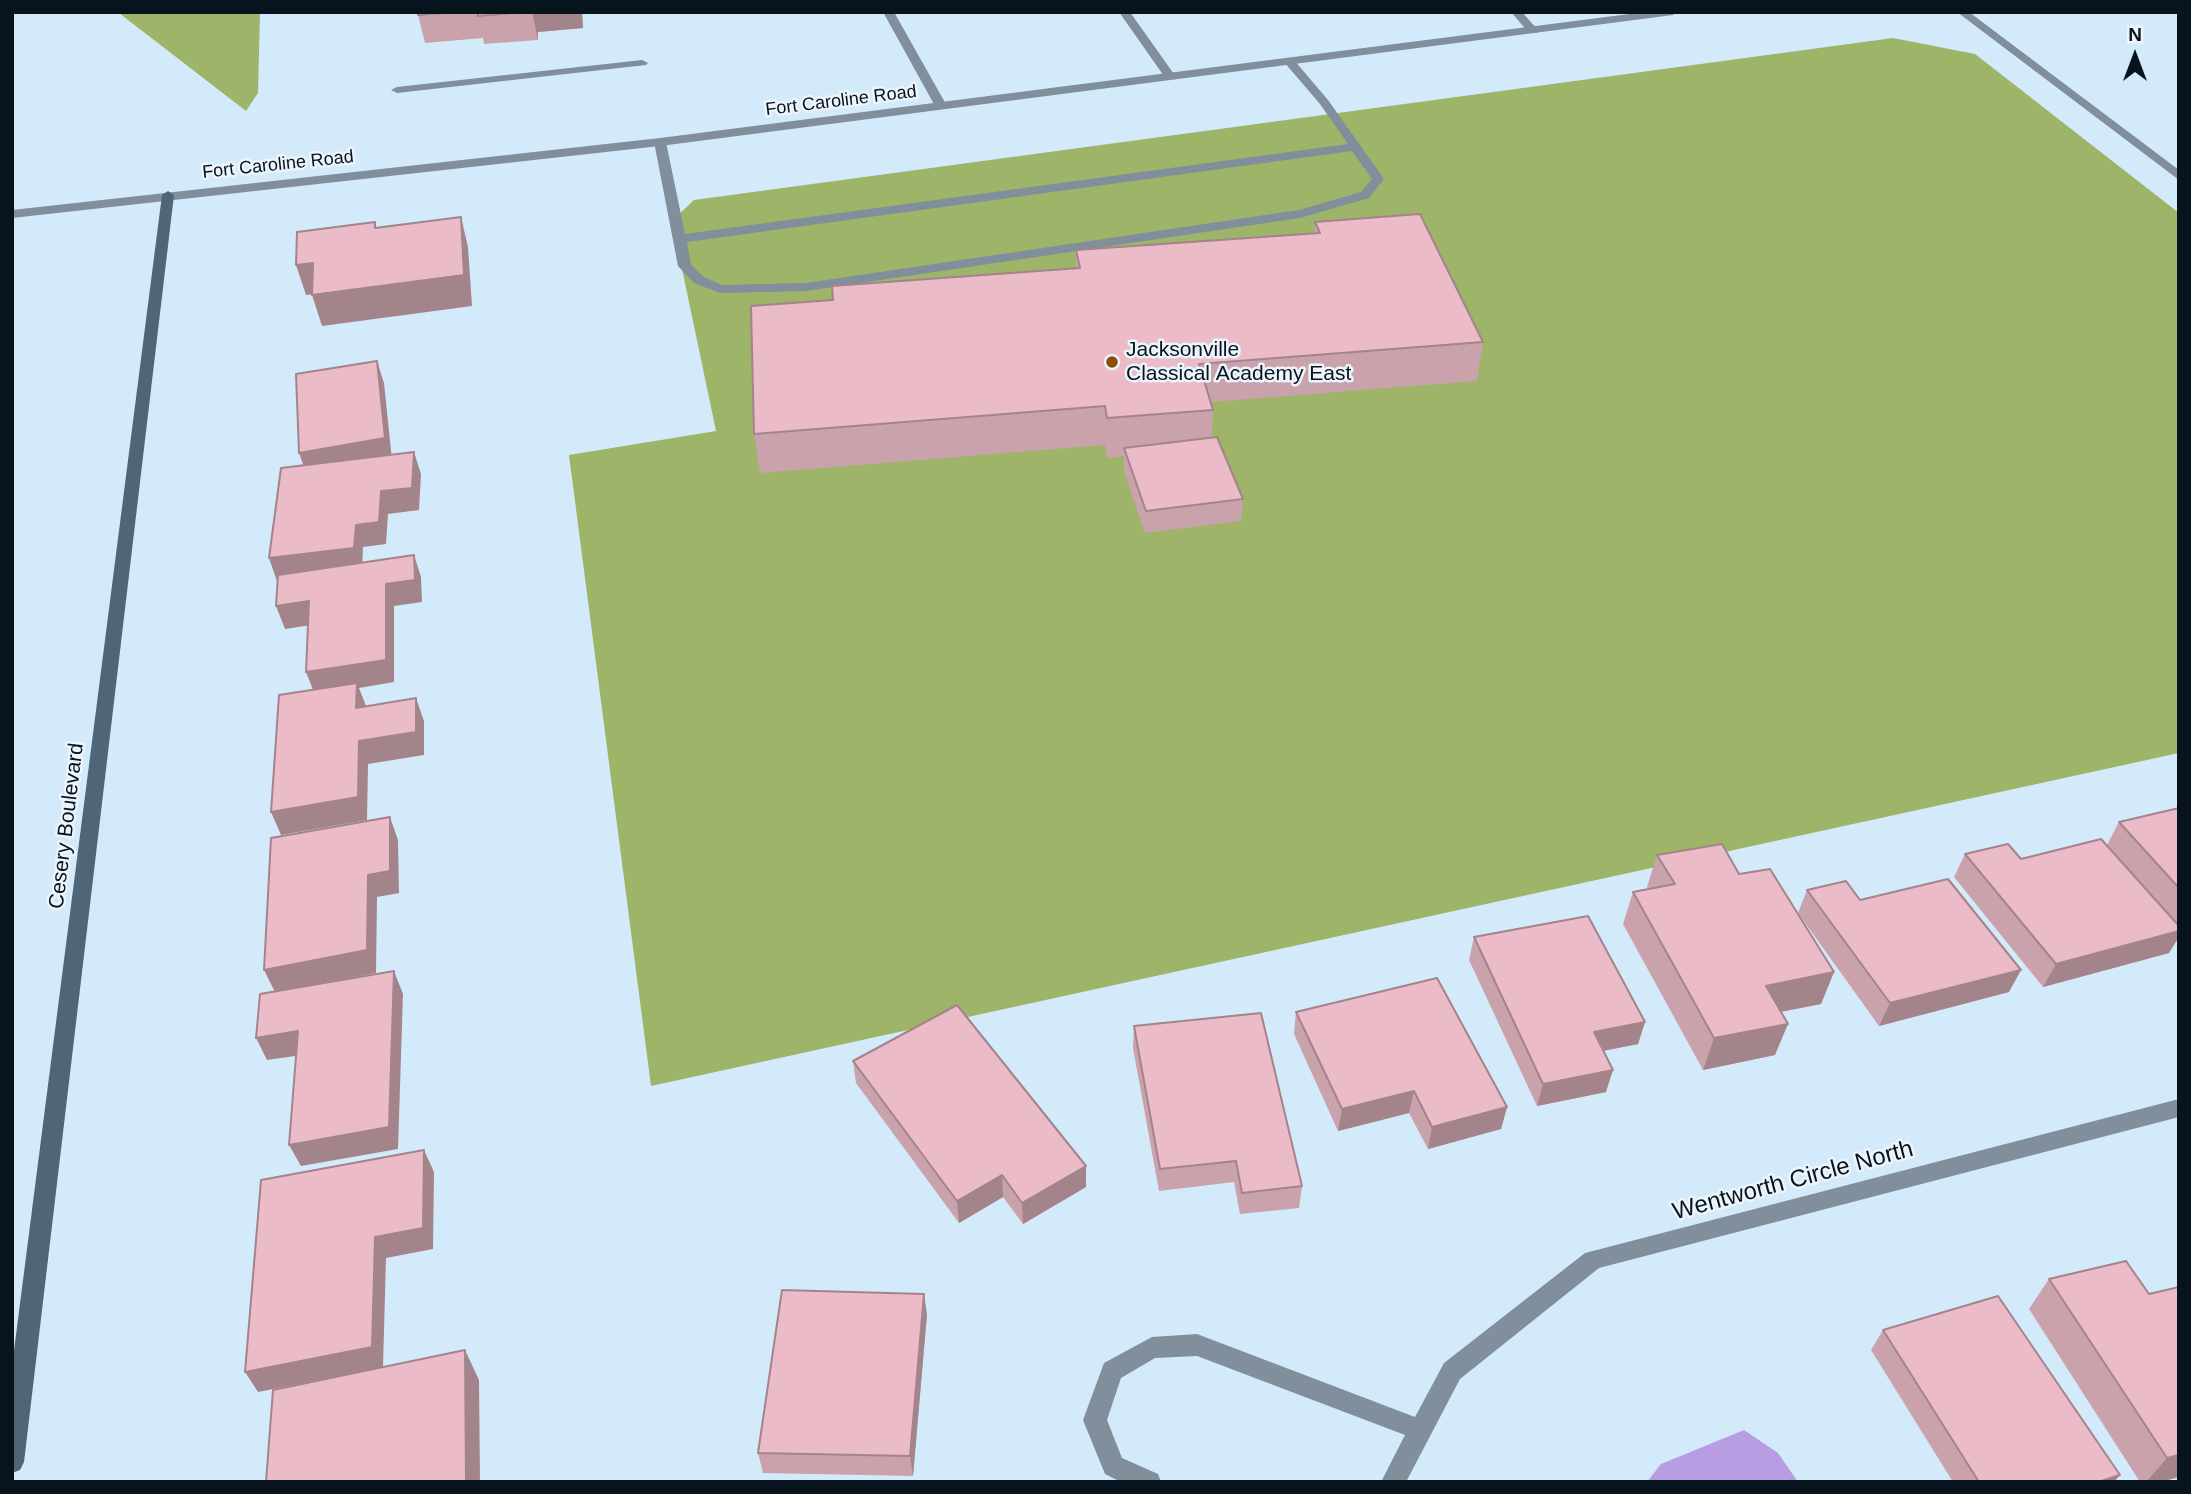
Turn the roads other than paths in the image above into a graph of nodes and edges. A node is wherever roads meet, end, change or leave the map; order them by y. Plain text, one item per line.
1 (888, 12) edge
2 (1124, 12) edge
3 (1516, 12) edge
4 (1672, 12) edge
5 (1962, 12) edge
6 (1533, 31) junction
7 (1290, 62) junction
8 (642, 63) dead end
9 (1170, 77) junction
10 (397, 90) dead end
11 (941, 106) junction
12 (660, 142) junction
13 (1356, 147) junction
14 (2179, 176) edge
15 (168, 195) junction
16 (12, 214) edge
17 (680, 239) junction
18 (2179, 1108) edge
19 (1421, 1430) junction
20 (12, 1462) edge
21 (1149, 1482) edge
22 (1393, 1482) edge

1 - 11 street
2 - 9 street
3 - 6 street
4 - 6 street, Fort Caroline Road
5 - 14 street
6 - 7 street, Fort Caroline Road
7 - 9 street, Fort Caroline Road
7 - 13 street
8 - 10 street
9 - 11 street, Fort Caroline Road
11 - 12 street, Fort Caroline Road
12 - 15 street, Fort Caroline Road
12 - 17 street
13 - 17 street
13 - 17 street
15 - 16 street, Fort Caroline Road
15 - 20 main road, Cesery Boulevard
18 - 19 street, Wentworth Circle North
19 - 21 street
19 - 22 street

